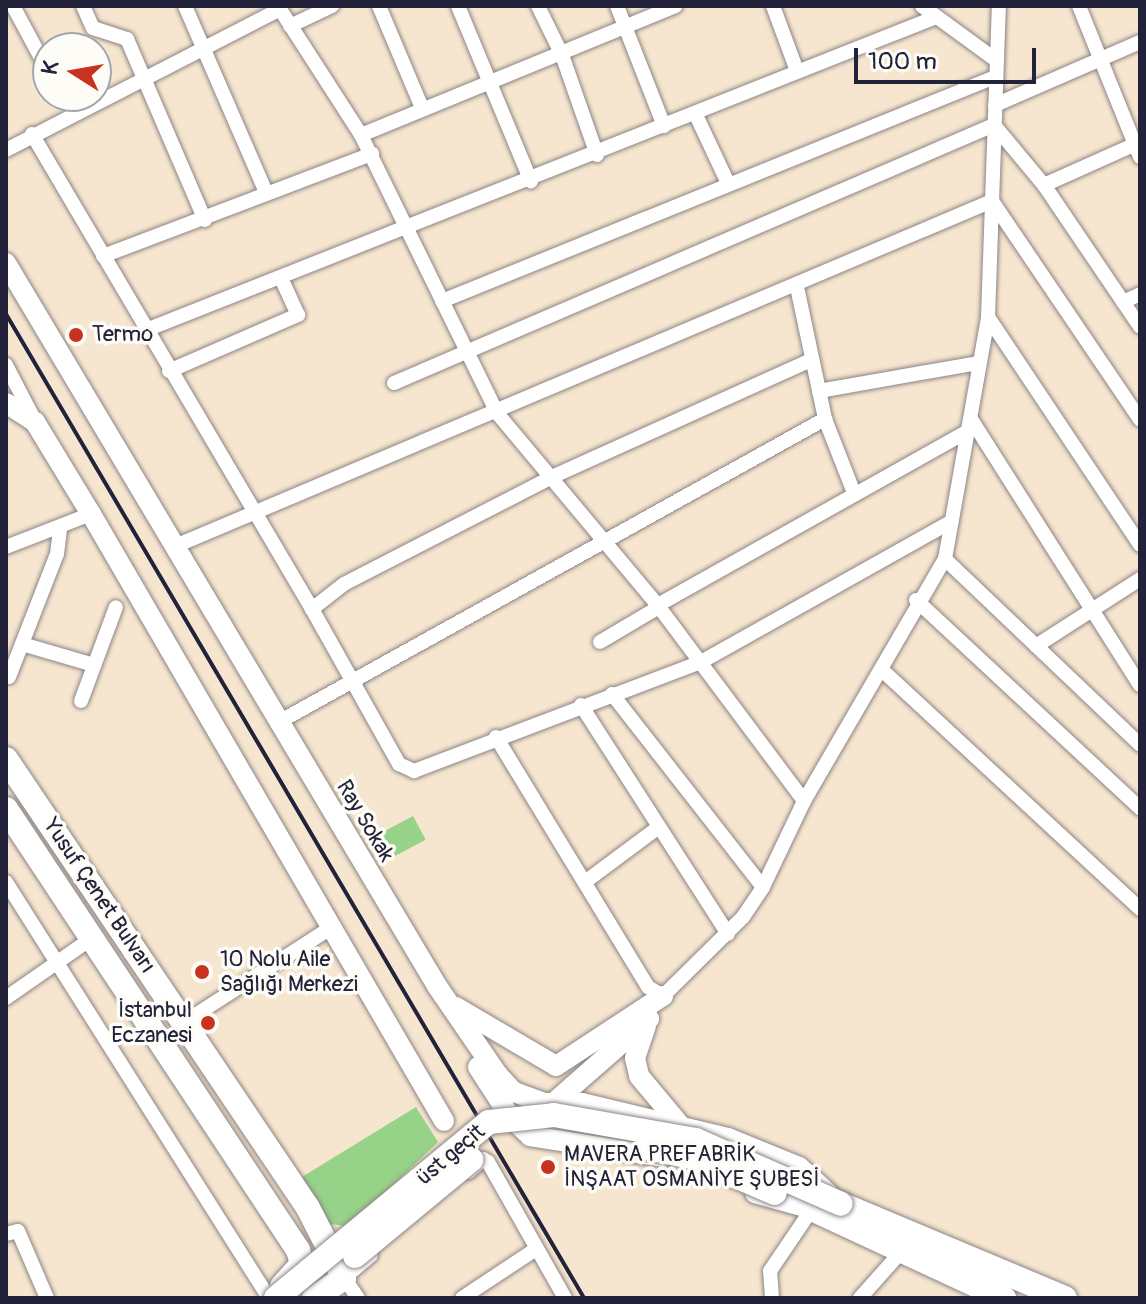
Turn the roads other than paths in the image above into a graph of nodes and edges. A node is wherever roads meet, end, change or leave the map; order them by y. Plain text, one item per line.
1 (9, 6) edge
2 (83, 6) edge
3 (185, 6) edge
4 (332, 6) edge
5 (379, 6) edge
6 (458, 6) edge
7 (538, 6) edge
8 (617, 6) edge
9 (676, 6) edge
10 (773, 6) edge
11 (922, 6) edge
12 (999, 6) edge
13 (1079, 6) edge
14 (279, 8) edge
15 (936, 17) junction
16 (290, 26) junction
17 (626, 27) junction
18 (1140, 42) edge
19 (32, 44) edge
20 (204, 48) junction
21 (562, 55) junction
22 (993, 58) junction
23 (1100, 59) junction
24 (797, 71) junction
25 (995, 77) junction
26 (143, 81) junction
27 (489, 81) junction
28 (112, 95) edge
29 (995, 105) junction
30 (422, 108) junction
31 (75, 112) edge
32 (695, 113) junction
33 (664, 126) junction
34 (994, 128) junction
35 (32, 134) junction
36 (361, 135) junction
37 (1138, 147) edge
38 (6, 150) edge
39 (372, 154) junction
40 (597, 155) junction
41 (531, 181) junction
42 (728, 183) junction
43 (1044, 185) junction
44 (266, 192) junction
45 (992, 201) junction
46 (205, 220) junction
47 (406, 231) junction
48 (103, 256) junction
49 (6, 263) edge
50 (281, 278) junction
51 (6, 287) edge
52 (797, 287) junction
53 (1140, 294) edge
54 (442, 301) junction
55 (1123, 302) junction
56 (988, 317) junction
57 (1140, 327) edge
58 (146, 330) junction
59 (1140, 336) edge
60 (464, 351) junction
61 (811, 360) junction
62 (978, 363) junction
63 (6, 365) edge
64 (169, 371) junction
65 (394, 383) dead end
66 (819, 391) junction
67 (6, 403) edge
68 (497, 413) junction
69 (825, 419) junction
70 (1140, 420) edge
71 (35, 422) junction
72 (969, 425) junction
73 (554, 476) junction
74 (854, 493) junction
75 (259, 513) junction
76 (91, 514) junction
77 (949, 523) junction
78 (60, 528) junction
79 (607, 543) junction
80 (1140, 545) edge
81 (6, 547) edge
82 (173, 547) junction
83 (945, 559) junction
84 (1140, 579) edge
85 (916, 600) junction
86 (658, 606) junction
87 (116, 607) dead end
88 (312, 609) junction
89 (1091, 609) junction
90 (600, 642) dead end
91 (22, 644) junction
92 (1036, 646) junction
93 (701, 662) junction
94 (94, 665) junction
95 (882, 670) junction
96 (9, 677) dead end
97 (352, 681) junction
98 (1140, 685) edge
99 (612, 694) junction
100 (81, 701) dead end
101 (581, 705) junction
102 (277, 723) junction
103 (496, 737) junction
104 (1140, 745) edge
105 (6, 759) edge
106 (804, 801) junction
107 (1140, 808) edge
108 (6, 809) edge
109 (656, 829) junction
110 (6, 882) edge
111 (585, 882) junction
112 (763, 887) junction
113 (1140, 909) edge
114 (329, 929) junction
115 (728, 934) junction
116 (92, 938) junction
117 (55, 962) junction
118 (663, 996) junction
119 (6, 998) edge
120 (451, 1004) junction
121 (651, 1018) junction
122 (183, 1023) junction
123 (554, 1103) junction
124 (444, 1121) dead end
125 (680, 1125) junction
126 (521, 1128) junction
127 (841, 1204) junction
128 (812, 1209) junction
129 (6, 1234) edge
130 (536, 1249) junction
131 (901, 1252) junction
132 (351, 1288) edge
133 (47, 1298) edge
134 (272, 1298) edge
135 (298, 1298) edge
136 (314, 1298) edge
137 (462, 1298) edge
138 (565, 1298) edge
139 (772, 1298) edge
140 (860, 1298) edge
141 (1004, 1298) edge
142 (1065, 1298) edge

1 - 19 street
2 - 26 street
3 - 20 street
4 - 16 street
5 - 30 street
6 - 27 street
7 - 21 street
8 - 17 street
9 - 17 street
10 - 24 street
11 - 15 street
12 - 22 street
13 - 23 street
14 - 16 street
14 - 20 street
15 - 22 street
15 - 24 street
16 - 36 street
17 - 21 street
17 - 33 street
18 - 23 street
20 - 26 street
20 - 44 street
21 - 27 street
21 - 40 street
22 - 25 street
23 - 29 street
23 - 37 street
24 - 32 street
25 - 29 street
25 - 42 street
26 - 28 street
26 - 46 street
27 - 30 street
27 - 41 street
29 - 34 street
30 - 36 street
31 - 35 street
32 - 33 street
32 - 42 street
33 - 40 street
34 - 43 street
34 - 45 street
34 - 59 street
34 - 60 street
35 - 38 street
35 - 48 street
36 - 39 street
37 - 43 street
39 - 44 street
39 - 47 street
40 - 41 street
41 - 47 street
42 - 54 street
43 - 55 street
44 - 46 street
45 - 52 street
45 - 56 street
45 - 70 street
46 - 48 street
47 - 50 street
47 - 54 street
48 - 58 street
49 - 82 street, Ray Sokak
50 - 58 street
50 - 64 street
51 - 126 street
52 - 61 street
52 - 68 street
53 - 55 street
54 - 60 street
55 - 57 street
56 - 62 street
56 - 80 street
58 - 64 street
60 - 65 street
60 - 68 street
61 - 66 street
61 - 73 street
62 - 66 street
62 - 72 street
63 - 71 street
64 - 75 street
66 - 69 street
67 - 71 street
68 - 73 street
68 - 75 street
69 - 74 street
69 - 79 street
71 - 76 street
72 - 74 street
72 - 77 street
72 - 89 street
73 - 79 street
73 - 88 street
74 - 86 street
75 - 82 street
75 - 88 street
76 - 78 street
76 - 114 street
77 - 83 street
77 - 93 street
78 - 81 street
78 - 91 street
79 - 86 street
79 - 97 street
82 - 102 street, Ray Sokak
83 - 85 street
83 - 92 street
84 - 89 street
85 - 95 street
85 - 107 street
86 - 90 street
86 - 93 street
87 - 94 street
88 - 97 street
89 - 92 street
89 - 98 street
91 - 94 street
91 - 96 street
92 - 104 street
93 - 99 street
93 - 106 street
94 - 100 street
95 - 106 street
95 - 113 street
97 - 102 street
97 - 103 street
99 - 101 street
99 - 112 street
101 - 103 street
101 - 109 street
102 - 120 street, Ray Sokak
103 - 111 street
105 - 122 highway, Yusuf Çenet Bulvarı
106 - 112 street
108 - 116 highway, Yusuf Çenet Bulvarı
109 - 111 street
109 - 115 street
110 - 117 street
111 - 118 street
112 - 115 street
114 - 122 street
114 - 124 street
115 - 118 street
116 - 117 street
116 - 134 highway, Yusuf Çenet Bulvarı
117 - 119 street
117 - 134 street
118 - 120 street
118 - 121 street
120 - 123 street, Ray Sokak
121 - 123 street
121 - 125 street
122 - 132 highway, Yusuf Çenet Bulvarı
123 - 125 street, Ray Sokak
123 - 126 street
125 - 127 street, Ray Sokak
126 - 128 street
127 - 134 highway, üst geçit, bridge
127 - 142 highway
128 - 131 highway
128 - 135 highway, bridge
128 - 139 street
129 - 133 street
130 - 132 street
130 - 137 street
130 - 138 street
131 - 140 street
131 - 141 highway
132 - 136 highway

